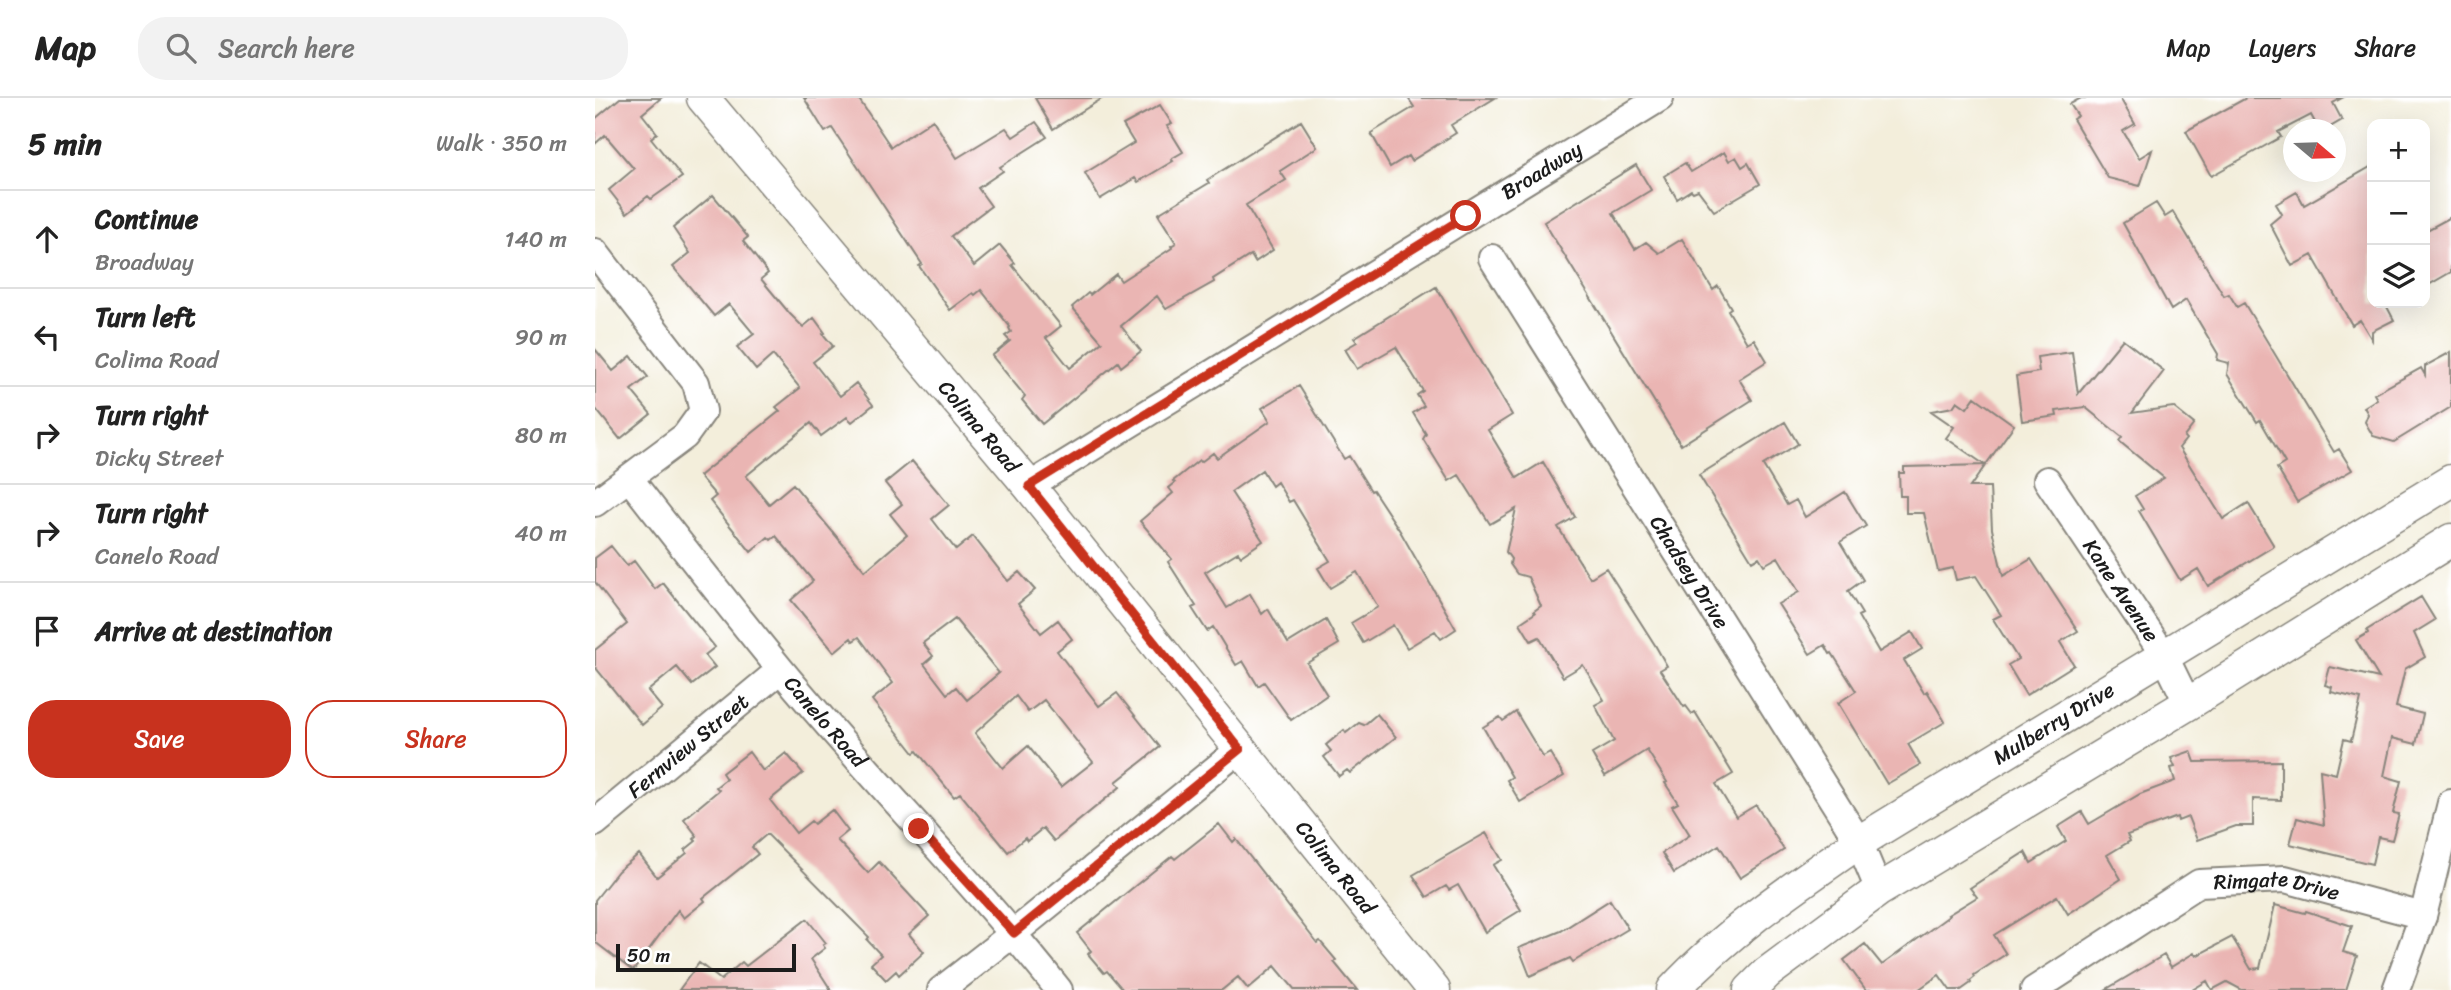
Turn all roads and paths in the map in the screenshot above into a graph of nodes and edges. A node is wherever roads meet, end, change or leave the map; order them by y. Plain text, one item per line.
1 (702, 98) edge
2 (1660, 98) edge
3 (595, 252) edge
4 (1492, 258) dead end
5 (629, 478) junction
6 (2047, 480) dead end
7 (2451, 481) edge
8 (1029, 486) junction
9 (595, 503) edge
10 (2451, 540) edge
11 (2164, 655) junction
12 (781, 670) junction
13 (2187, 704) junction
14 (1240, 749) junction
15 (2451, 803) edge
16 (595, 823) edge
17 (1859, 842) junction
18 (1879, 890) junction
19 (2423, 916) junction
20 (1014, 933) junction
21 (940, 990) edge
22 (1059, 990) edge
23 (1434, 990) edge
24 (1673, 990) edge
25 (1750, 990) edge
26 (2034, 990) edge
27 (2396, 990) edge

1 - 8 main road, Colima Road
2 - 8 street, Broadway
3 - 5 street
4 - 17 street, Chadsey Drive
5 - 9 street
5 - 12 street, Canelo Road
6 - 11 street, Kane Avenue
7 - 11 main road, Mulberry Drive
8 - 14 main road, Colima Road
10 - 13 main road
11 - 13 street, Kane Avenue
11 - 17 main road, Mulberry Drive
12 - 16 street, Fernview Street
12 - 20 street, Canelo Road
13 - 18 main road
14 - 20 street
14 - 23 main road, Colima Road
15 - 19 street
17 - 18 street, Chadsey Drive
17 - 24 main road, Mulberry Drive
18 - 25 main road
19 - 26 street, Rimgate Drive
19 - 27 street
20 - 21 street
20 - 22 street, Canelo Road

